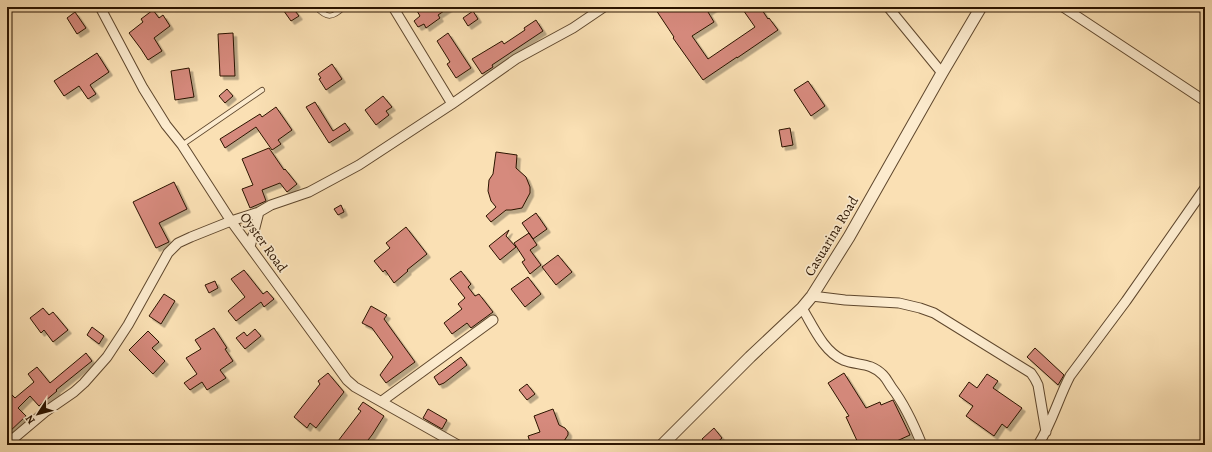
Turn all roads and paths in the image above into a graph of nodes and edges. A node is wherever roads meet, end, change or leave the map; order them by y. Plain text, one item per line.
1 (100, 7) edge
2 (316, 7) edge
3 (344, 7) edge
4 (393, 7) edge
5 (604, 7) edge
6 (888, 7) edge
7 (981, 7) edge
8 (1063, 7) edge
9 (942, 73) junction
10 (262, 90) dead end
11 (1205, 101) edge
12 (452, 104) junction
13 (182, 145) junction
14 (1205, 188) edge
15 (259, 212) junction
16 (231, 221) junction
17 (250, 247) junction
18 (812, 296) junction
19 (802, 308) junction
20 (493, 320) dead end
21 (382, 401) junction
22 (1046, 432) junction
23 (7, 444) edge
24 (458, 445) edge
25 (662, 445) edge
26 (922, 445) edge
27 (1038, 445) edge

1 - 13 street, Oyster Road
2 - 3 lane
4 - 12 street
5 - 12 street
6 - 9 street
7 - 9 street, Casuarina Road
8 - 11 street
9 - 18 street, Casuarina Road
10 - 13 lane
12 - 15 street
13 - 16 street, Oyster Road
14 - 22 street
15 - 16 street
15 - 17 street
16 - 17 street, Oyster Road
16 - 23 street
17 - 21 street, Oyster Road
18 - 19 street, Casuarina Road
18 - 22 street
19 - 25 street, Casuarina Road
19 - 26 street
20 - 21 street
21 - 24 street, Oyster Road
22 - 27 street

